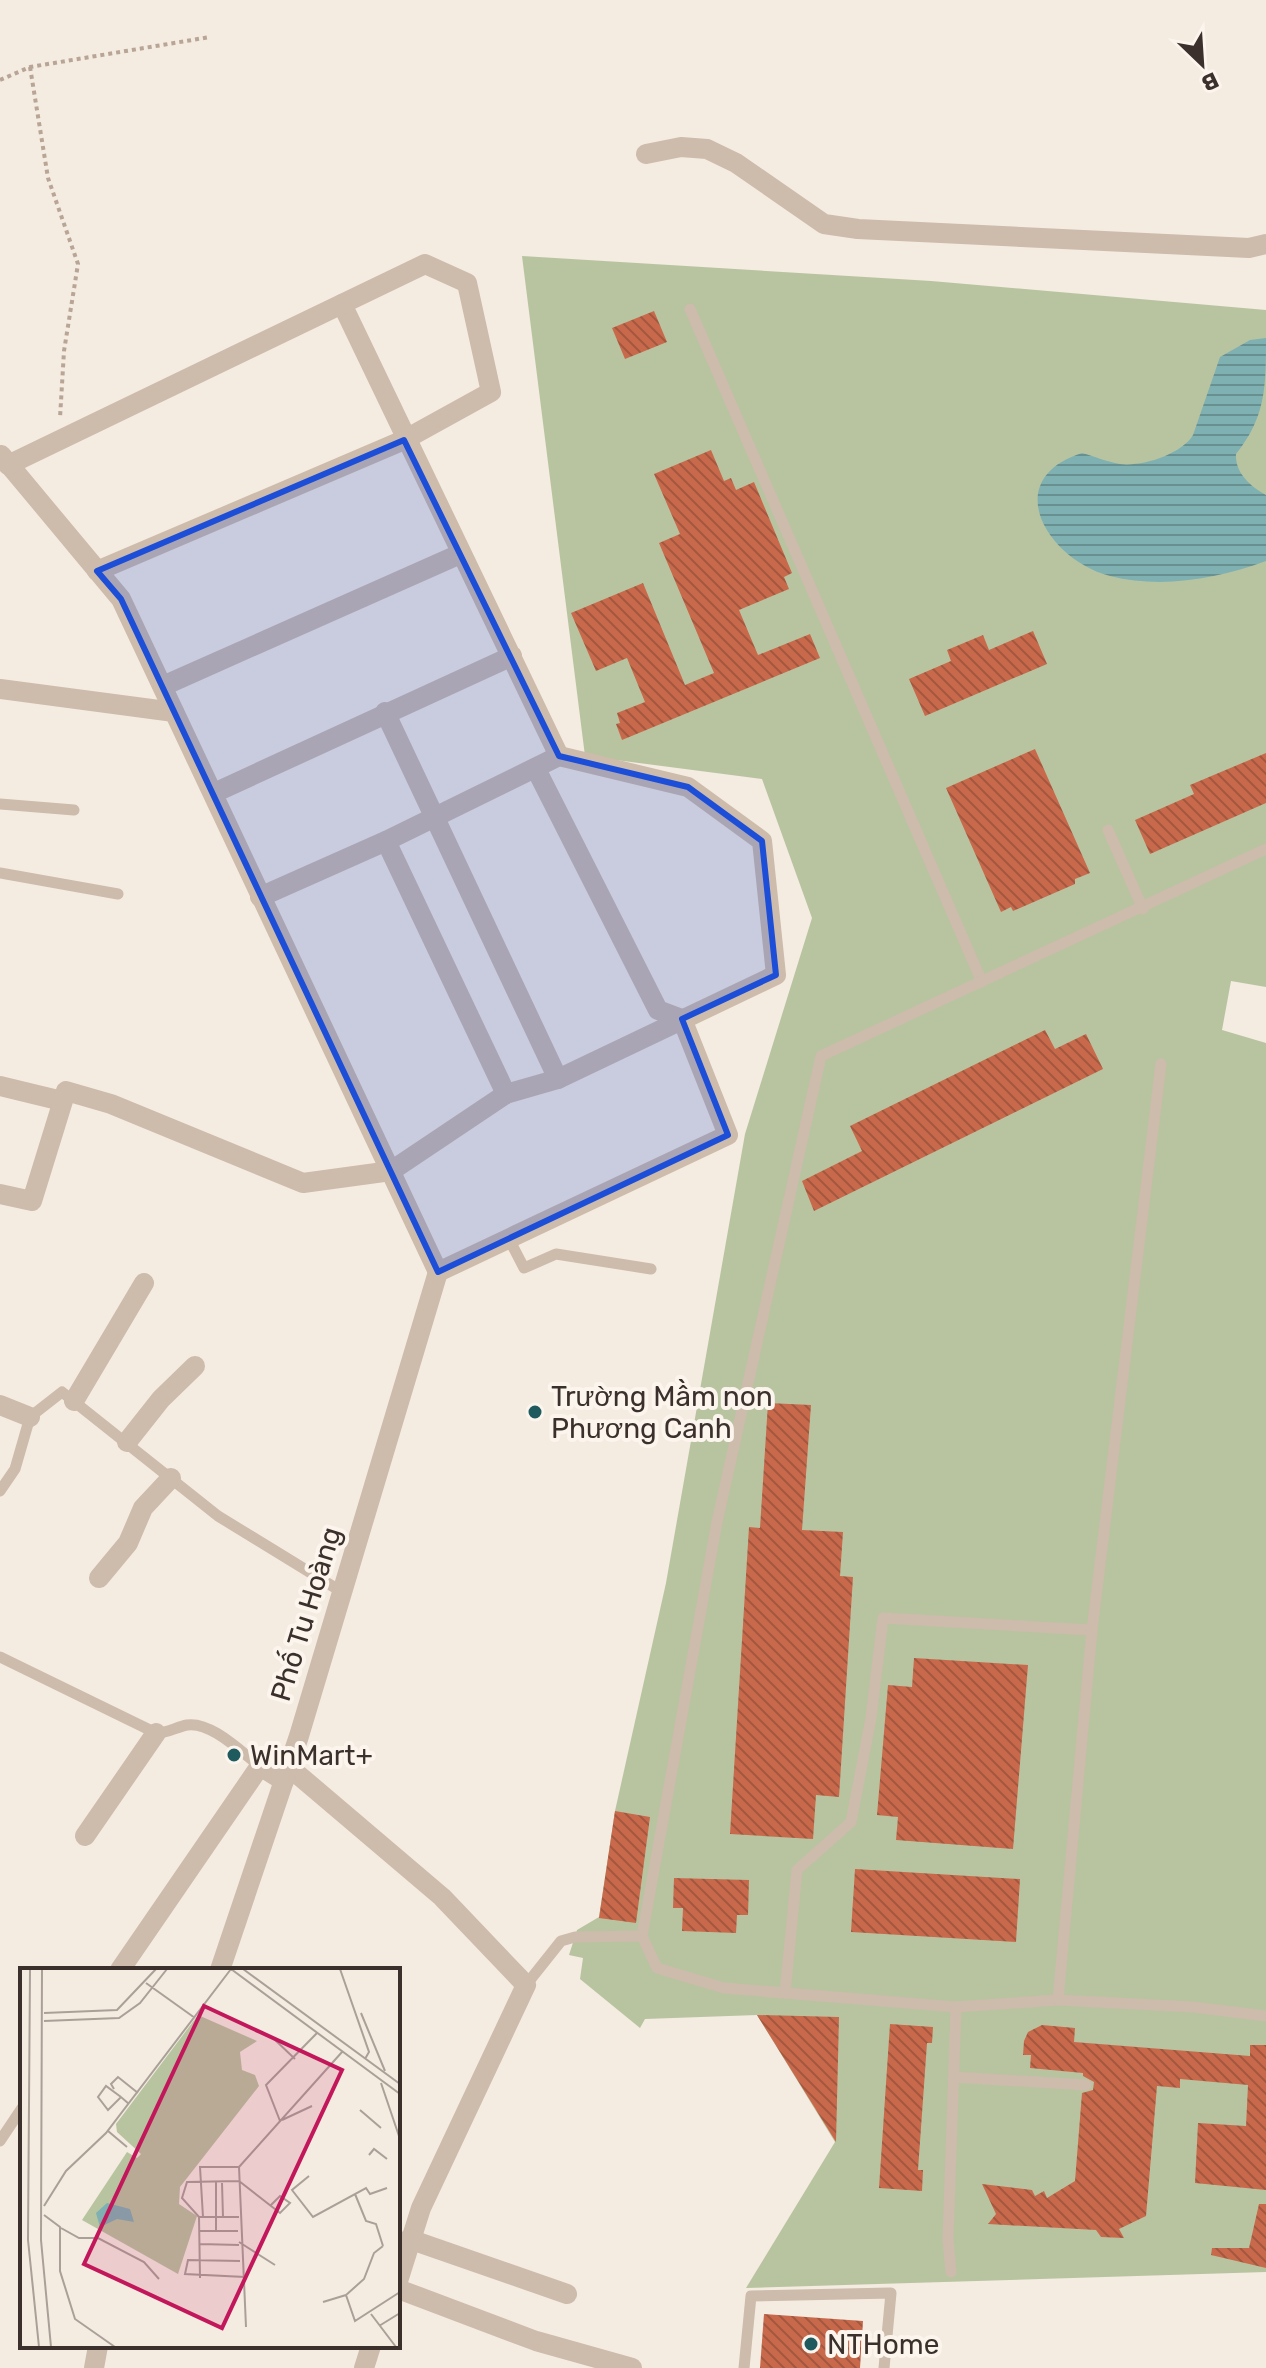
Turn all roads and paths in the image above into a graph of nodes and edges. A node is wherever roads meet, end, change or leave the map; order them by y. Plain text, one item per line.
1 (210, 37) dead end
2 (30, 67) junction
3 (0, 80) edge
4 (646, 154) dead end
5 (1266, 244) edge
6 (342, 304) junction
7 (690, 309) dead end
8 (59, 440) junction
9 (404, 440) junction
10 (4, 459) edge
11 (460, 554) junction
12 (97, 571) junction
13 (512, 656) junction
14 (163, 686) junction
15 (0, 689) edge
16 (174, 712) junction
17 (385, 712) junction
18 (559, 756) junction
19 (536, 769) junction
20 (214, 793) junction
21 (0, 804) edge
22 (74, 810) dead end
23 (435, 817) junction
24 (1108, 830) dead end
25 (386, 841) junction
26 (1266, 849) edge
27 (0, 873) edge
28 (118, 894) dead end
29 (260, 897) junction
30 (1143, 909) junction
31 (982, 982) junction
32 (682, 1019) junction
33 (1161, 1064) dead end
34 (558, 1079) junction
35 (0, 1086) edge
36 (506, 1094) junction
37 (62, 1101) junction
38 (391, 1171) junction
39 (0, 1194) edge
40 (509, 1239) junction
41 (651, 1269) dead end
42 (438, 1272) junction
43 (144, 1283) dead end
44 (195, 1366) dead end
45 (74, 1401) junction
46 (0, 1405) edge
47 (30, 1417) junction
48 (127, 1442) junction
49 (171, 1478) junction
50 (0, 1491) edge
51 (99, 1578) dead end
52 (342, 1592) junction
53 (1092, 1630) junction
54 (0, 1657) edge
55 (156, 1733) junction
56 (260, 1766) junction
57 (286, 1774) junction
58 (85, 1836) dead end
59 (642, 1936) junction
60 (121, 1968) edge
61 (221, 1968) edge
62 (526, 1985) junction
63 (785, 1993) junction
64 (1058, 2000) junction
65 (956, 2007) junction
66 (1266, 2016) edge
67 (953, 2077) junction
68 (1086, 2085) dead end
69 (20, 2111) edge
70 (0, 2141) edge
71 (409, 2239) junction
72 (951, 2272) dead end
73 (400, 2273) edge
74 (400, 2290) edge
75 (567, 2294) dead end
76 (98, 2348) edge
77 (370, 2348) edge
78 (94, 2368) edge
79 (364, 2368) edge
80 (632, 2368) edge
81 (744, 2368) edge
82 (884, 2368) edge

1 - 2 path
2 - 3 path
2 - 8 path
4 - 5 street
6 - 8 street
6 - 9 street
6 - 9 street
7 - 31 lane
8 - 10 street
9 - 11 street
9 - 12 street
10 - 12 street
11 - 13 street
11 - 14 street
12 - 14 street
13 - 17 street
13 - 18 street
14 - 16 street
15 - 16 street
16 - 20 street
17 - 20 street
17 - 23 street
18 - 19 street
18 - 32 street
19 - 23 street
19 - 32 street
20 - 29 street
21 - 22 lane
23 - 25 street
23 - 34 street
24 - 30 lane
25 - 29 street
25 - 36 street
26 - 30 lane
27 - 28 lane
29 - 38 street
30 - 31 lane
31 - 59 lane
32 - 34 street
32 - 40 street
33 - 53 lane
34 - 36 street
35 - 37 street
36 - 38 street
37 - 38 street
37 - 39 street
38 - 42 street
40 - 41 lane
40 - 42 street
42 - 52 street, Phố Tu Hoàng
43 - 45 street
44 - 48 street
45 - 47 lane
45 - 48 lane
46 - 47 street
47 - 50 lane
48 - 49 lane
49 - 51 street
49 - 52 lane
52 - 57 street, Phố Tu Hoàng
53 - 63 lane
53 - 64 lane
54 - 55 lane
55 - 56 lane
55 - 58 street
56 - 57 street
56 - 60 street
57 - 61 street, Phố Tu Hoàng
57 - 62 street
59 - 62 lane
59 - 63 lane
62 - 71 street
63 - 65 lane
64 - 65 lane
64 - 66 lane
65 - 67 lane
67 - 68 lane
67 - 72 lane
69 - 70 lane
71 - 73 street
71 - 75 street
74 - 80 street
76 - 78 street
77 - 79 street
81 - 82 lane

